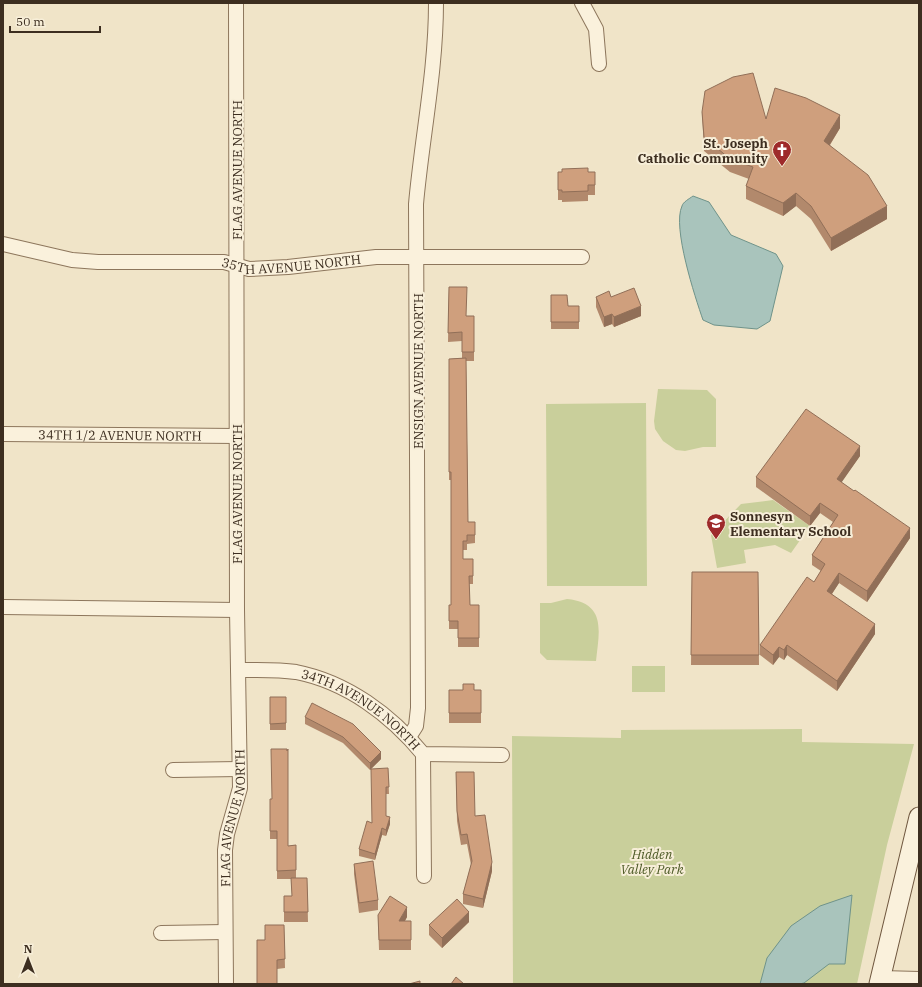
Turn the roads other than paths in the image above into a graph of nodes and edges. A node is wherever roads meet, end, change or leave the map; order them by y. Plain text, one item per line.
1 (236, 3) edge
2 (436, 3) edge
3 (582, 3) edge
4 (599, 64) dead end
5 (3, 244) edge
6 (582, 257) dead end
7 (417, 258) junction
8 (238, 265) junction
9 (3, 434) edge
10 (237, 436) junction
11 (3, 607) edge
12 (237, 610) junction
13 (238, 670) junction
14 (409, 737) junction
15 (424, 754) junction
16 (502, 755) dead end
17 (240, 769) junction
18 (172, 770) dead end
19 (919, 817) edge
20 (424, 876) dead end
21 (225, 932) junction
22 (161, 933) dead end
23 (919, 979) edge
24 (880, 981) edge
25 (226, 984) edge

1 - 8 street, FLAG AVENUE NORTH
2 - 7 street, ENSIGN AVENUE NORTH
3 - 4 street
5 - 8 street, 35TH AVENUE NORTH
6 - 7 street, 35TH AVENUE NORTH
7 - 8 street, 35TH AVENUE NORTH
7 - 14 street, ENSIGN AVENUE NORTH
8 - 10 street, FLAG AVENUE NORTH
9 - 10 street, 34TH 1/2 AVENUE NORTH
10 - 12 street, FLAG AVENUE NORTH
11 - 12 street
12 - 13 street, FLAG AVENUE NORTH
13 - 14 street, 34TH AVENUE NORTH
13 - 17 street, FLAG AVENUE NORTH
14 - 15 street, 34TH AVENUE NORTH
15 - 16 street, 34TH AVENUE NORTH
15 - 20 street
17 - 18 street
17 - 21 street, FLAG AVENUE NORTH
19 - 24 street
21 - 22 street
21 - 25 street, FLAG AVENUE NORTH
23 - 24 street

